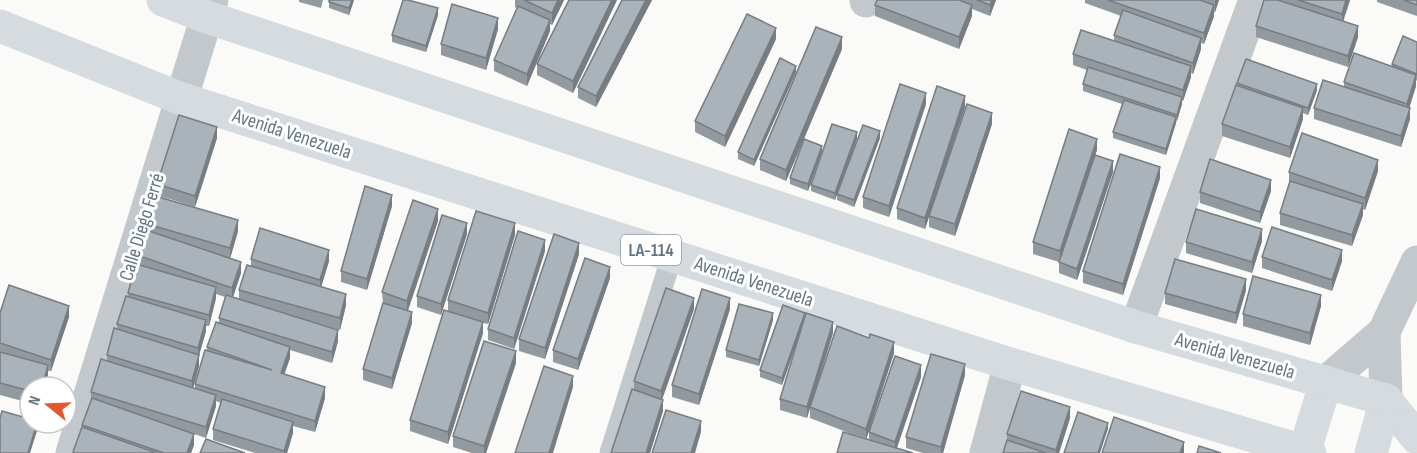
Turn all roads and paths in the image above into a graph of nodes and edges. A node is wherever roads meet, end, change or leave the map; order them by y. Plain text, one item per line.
1 (163, 0) edge
2 (1255, 0) edge
3 (209, 9) edge
4 (0, 26) edge
5 (182, 99) junction
6 (672, 256) junction
7 (1417, 262) edge
8 (1136, 327) junction
9 (1384, 332) junction
10 (1010, 364) junction
11 (1326, 382) junction
12 (1386, 400) junction
13 (1417, 438) edge
14 (1417, 449) edge
15 (72, 453) edge
16 (610, 453) edge
17 (986, 453) edge
18 (1306, 453) edge
19 (1371, 453) edge
20 (1408, 453) edge

1 - 3 main road, Avenida Venezuela
2 - 8 street
3 - 5 street, Calle Diego Ferré
3 - 8 main road, Avenida Venezuela
4 - 5 main road, Avenida Venezuela / LA-114
5 - 6 main road, Avenida Venezuela / LA-114
5 - 15 street, Calle Diego Ferré
6 - 10 main road, Avenida Venezuela / LA-114
6 - 16 lane
7 - 9 street
8 - 11 main road, Avenida Venezuela
9 - 11 street
9 - 12 street
10 - 17 street
10 - 18 main road, Avenida Venezuela / LA-114
11 - 12 main road, Avenida Venezuela
11 - 18 main road
12 - 13 main road
12 - 19 main road
14 - 20 main road

